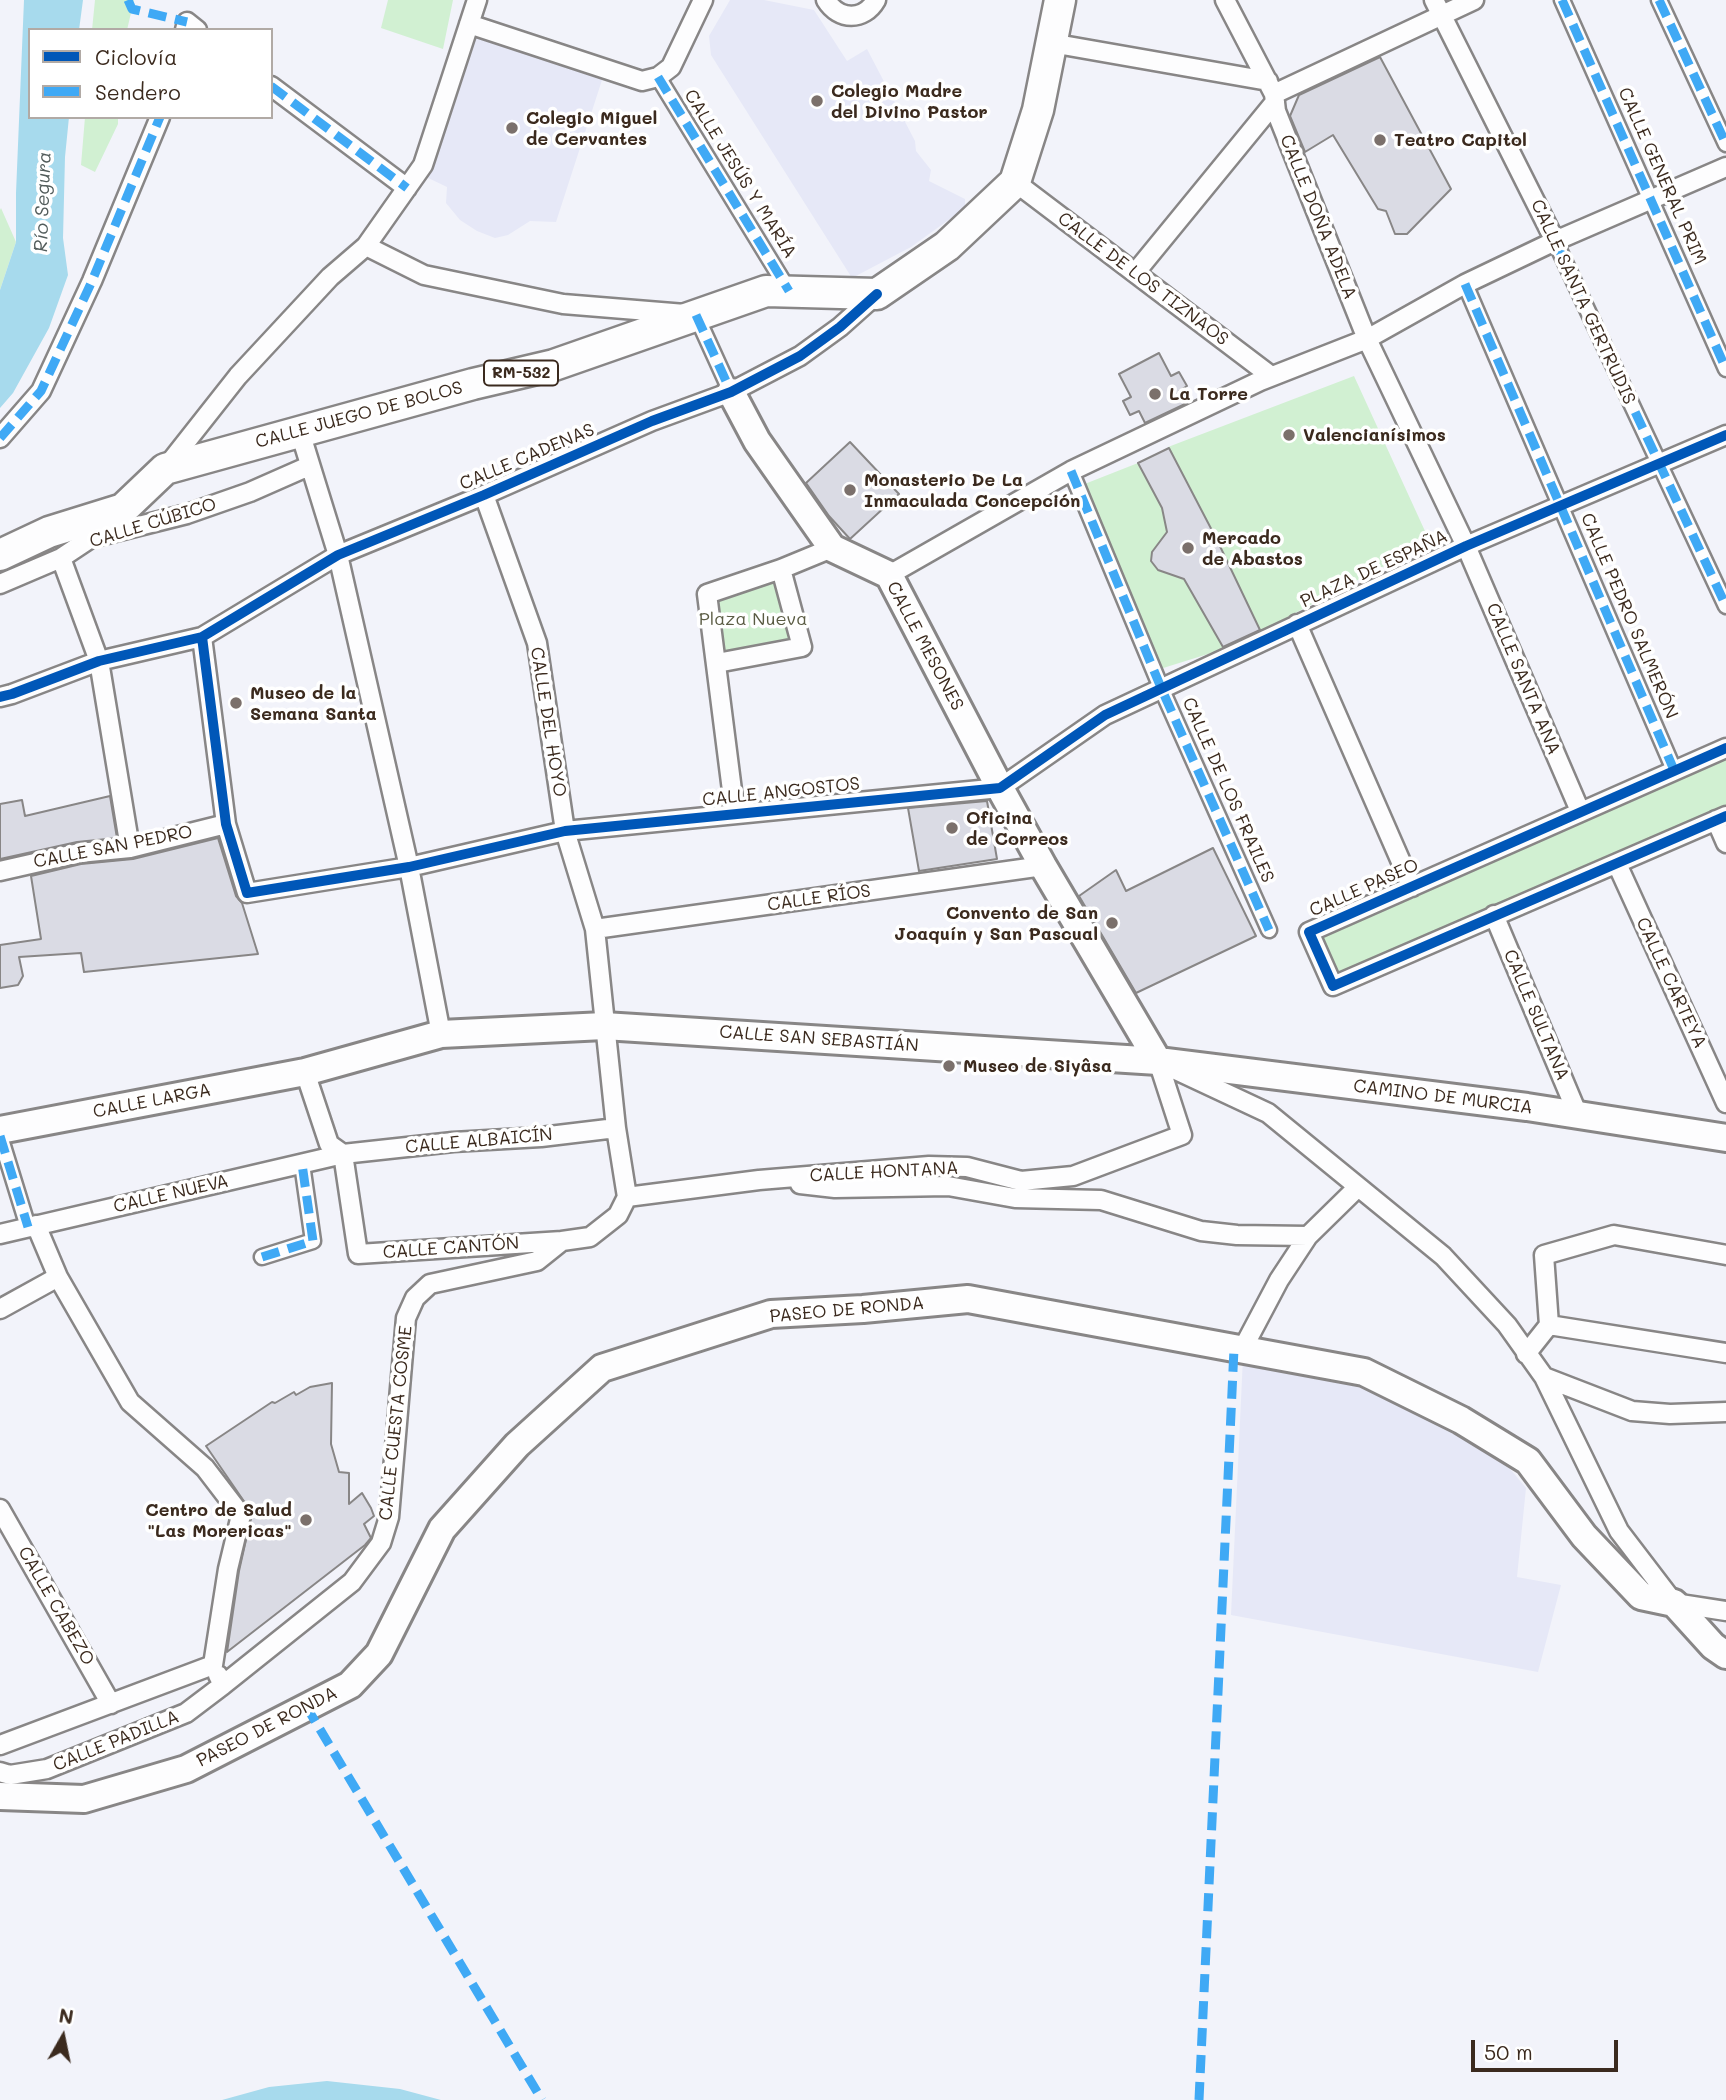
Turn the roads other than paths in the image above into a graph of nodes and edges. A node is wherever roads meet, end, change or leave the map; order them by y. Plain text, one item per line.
1 (477, 0) edge
2 (703, 0) edge
3 (826, 0) edge
4 (876, 0) edge
5 (1060, 0) edge
6 (1225, 0) edge
7 (1474, 0) edge
8 (1562, 0) edge
9 (1659, 0) edge
10 (1437, 7) edge
11 (469, 24) junction
12 (1051, 43) junction
13 (658, 78) junction
14 (273, 88) edge
15 (1272, 92) junction
16 (159, 119) edge
17 (1726, 144) edge
18 (1726, 167) edge
19 (1015, 182) junction
20 (407, 188) junction
21 (1652, 201) junction
22 (1555, 241) junction
23 (366, 246) junction
24 (1135, 273) junction
25 (1465, 284) junction
26 (789, 291) junction
27 (877, 294) junction
28 (696, 315) junction
29 (1367, 339) junction
30 (1726, 369) edge
31 (1271, 376) junction
32 (731, 392) junction
33 (300, 432) junction
34 (1726, 435) edge
35 (0, 438) edge
36 (1659, 464) junction
37 (309, 466) junction
38 (165, 469) junction
39 (1071, 471) junction
40 (484, 495) junction
41 (1560, 506) junction
42 (1466, 546) junction
43 (832, 548) junction
44 (0, 555) edge
45 (338, 555) junction
46 (61, 558) junction
47 (781, 569) junction
48 (890, 575) junction
49 (0, 584) edge
50 (1726, 606) edge
51 (1297, 624) junction
52 (202, 637) junction
53 (99, 661) junction
54 (717, 663) junction
55 (1162, 690) junction
56 (0, 697) edge
57 (1726, 748) edge
58 (1674, 770) junction
59 (1000, 788) junction
60 (1580, 811) junction
61 (735, 814) junction
62 (1721, 818) edge
63 (226, 824) junction
64 (565, 831) junction
65 (1726, 844) edge
66 (130, 848) junction
67 (1617, 864) junction
68 (1043, 866) junction
69 (410, 867) junction
70 (0, 871) edge
71 (1412, 887) junction
72 (1494, 915) junction
73 (595, 929) junction
74 (1269, 930) dead end
75 (604, 1026) junction
76 (441, 1034) junction
77 (1158, 1061) junction
78 (305, 1072) junction
79 (1722, 1082) edge
80 (1726, 1103) edge
81 (1578, 1115) junction
82 (616, 1128) junction
83 (0, 1130) edge
84 (0, 1136) edge
85 (1726, 1138) edge
86 (343, 1154) junction
87 (302, 1164) junction
88 (758, 1180) junction
89 (1359, 1187) junction
90 (627, 1197) junction
91 (32, 1226) junction
92 (0, 1234) edge
93 (1308, 1236) junction
94 (562, 1241) junction
95 (1726, 1255) edge
96 (262, 1257) dead end
97 (58, 1277) junction
98 (0, 1309) edge
99 (1549, 1325) junction
100 (1242, 1350) junction
101 (1726, 1353) edge
102 (1526, 1354) junction
103 (1544, 1377) junction
104 (1726, 1412) edge
105 (0, 1509) edge
106 (8, 1539) edge
107 (381, 1543) joint
108 (1674, 1602) junction
109 (1726, 1611) edge
110 (1726, 1655) edge
111 (213, 1665) junction
112 (223, 1685) junction
113 (111, 1704) junction
114 (0, 1745) edge
115 (0, 1772) edge
116 (0, 1796) edge

1 - 11 street
2 - 13 street
3 - 4 street
5 - 12 main road
6 - 15 street, CALLE DOÑA ADELA
7 - 10 street
8 - 21 street, CALLE GENERAL PRIM
9 - 17 street
10 - 15 street
10 - 22 street, CALLE SANTA GERTRUDIS
11 - 13 street
11 - 20 street
12 - 15 street
12 - 19 main road
13 - 26 street, CALLE JESÚS Y MARÍA
14 - 20 street
15 - 24 street
15 - 29 street, CALLE DOÑA ADELA
16 - 35 street
18 - 21 street
19 - 24 street, CALLE DE LOS TIZNAOS
19 - 27 main road
20 - 23 street
21 - 22 street
21 - 30 street, CALLE GENERAL PRIM
22 - 25 street
22 - 36 street, CALLE SANTA GERTRUDIS
23 - 28 street
23 - 38 street
24 - 31 street, CALLE DE LOS TIZNAOS
25 - 29 street
25 - 41 street, CALLE PEDRO SALMERÓN
26 - 27 main road, CALLE JUEGO DE BOLOS / RM-532
26 - 28 main road, CALLE JUEGO DE BOLOS / RM-532
27 - 32 street, CALLE CADENAS
28 - 32 street
28 - 33 main road, CALLE JUEGO DE BOLOS / RM-532
29 - 31 street
29 - 42 street, PLAZA DE ESPAÑA
31 - 39 street
32 - 40 street, CALLE CADENAS
32 - 43 main road
33 - 37 street
33 - 38 main road, CALLE JUEGO DE BOLOS / RM-532
34 - 36 street
36 - 41 street
36 - 50 street, CALLE SANTA GERTRUDIS
37 - 45 street
37 - 46 street, CALLE CÚBICO
38 - 44 main road, RM-532
39 - 48 street
39 - 55 street, CALLE DE LOS FRAILES
40 - 45 street, CALLE CADENAS
40 - 64 street, CALLE DEL HOYO
41 - 42 street
41 - 58 street, CALLE PEDRO SALMERÓN
42 - 51 street, PLAZA DE ESPAÑA
42 - 60 street, CALLE SANTA ANA
43 - 47 street
43 - 48 main road, CALLE MESONES
45 - 52 street, CALLE CADENAS
45 - 69 street
46 - 49 street, CALLE CÚBICO
46 - 53 street
47 - 54 street
47 - 54 street
48 - 59 main road, CALLE MESONES
51 - 55 street, PLAZA DE ESPAÑA
51 - 71 street
52 - 53 street, CALLE CADENAS
52 - 63 street
53 - 56 street, CALLE CADENAS
53 - 66 street
54 - 61 street
55 - 59 street, PLAZA DE ESPAÑA
55 - 74 street, CALLE DE LOS FRAILES
57 - 58 street, CALLE PASEO
58 - 60 street, CALLE PASEO
59 - 61 street, CALLE ANGOSTOS
59 - 68 main road, CALLE MESONES
60 - 71 street, CALLE PASEO
61 - 64 street, CALLE ANGOSTOS
62 - 65 street
62 - 67 street, CALLE PASEO
63 - 66 street, CALLE SAN PEDRO
63 - 69 street, CALLE ANGOSTOS
64 - 69 street, CALLE ANGOSTOS
64 - 73 street, CALLE DEL HOYO
66 - 70 street, CALLE SAN PEDRO
67 - 72 street, CALLE PASEO
67 - 79 street, CALLE CARTEYA
68 - 73 street, CALLE RÍOS
68 - 77 main road, CALLE MESONES
69 - 76 street
71 - 72 street, CALLE PASEO
72 - 81 street, CALLE SULTANA
73 - 75 street, CALLE DEL HOYO
75 - 76 main road, CALLE SAN SEBASTIÁN
75 - 77 main road, CALLE SAN SEBASTIÁN
75 - 82 street, CALLE DEL HOYO
76 - 78 main road, CALLE LARGA
77 - 81 main road, CAMINO DE MURCIA
77 - 88 street, CALLE HONTANA
77 - 89 street
78 - 83 main road, CALLE LARGA
78 - 86 street
79 - 80 street, CALLE CARTEYA
81 - 85 main road, CAMINO DE MURCIA
82 - 86 street, CALLE ALBAICÍN
82 - 90 street, CALLE DEL HOYO
84 - 91 street
86 - 87 street, CALLE NUEVA
86 - 94 street, CALLE CANTÓN
87 - 91 street, CALLE NUEVA
87 - 96 street
88 - 90 street, CALLE HONTANA
88 - 93 street
89 - 93 street
89 - 102 street
90 - 94 street, CALLE CUESTA COSME
91 - 92 street, CALLE NUEVA
91 - 97 street
93 - 100 street
94 - 107 street, CALLE CUESTA COSME
95 - 99 street
97 - 98 street
97 - 111 street
99 - 101 street
99 - 102 street
100 - 108 main road, PASEO DE RONDA
100 - 116 main road, PASEO DE RONDA
102 - 103 street
103 - 104 street
103 - 108 street
105 - 106 street, CALLE CABEZO
106 - 113 street, CALLE CABEZO
107 - 112 street, CALLE PADILLA
108 - 109 street
108 - 110 main road
111 - 112 street
111 - 113 street
112 - 115 street, CALLE PADILLA
113 - 114 street

